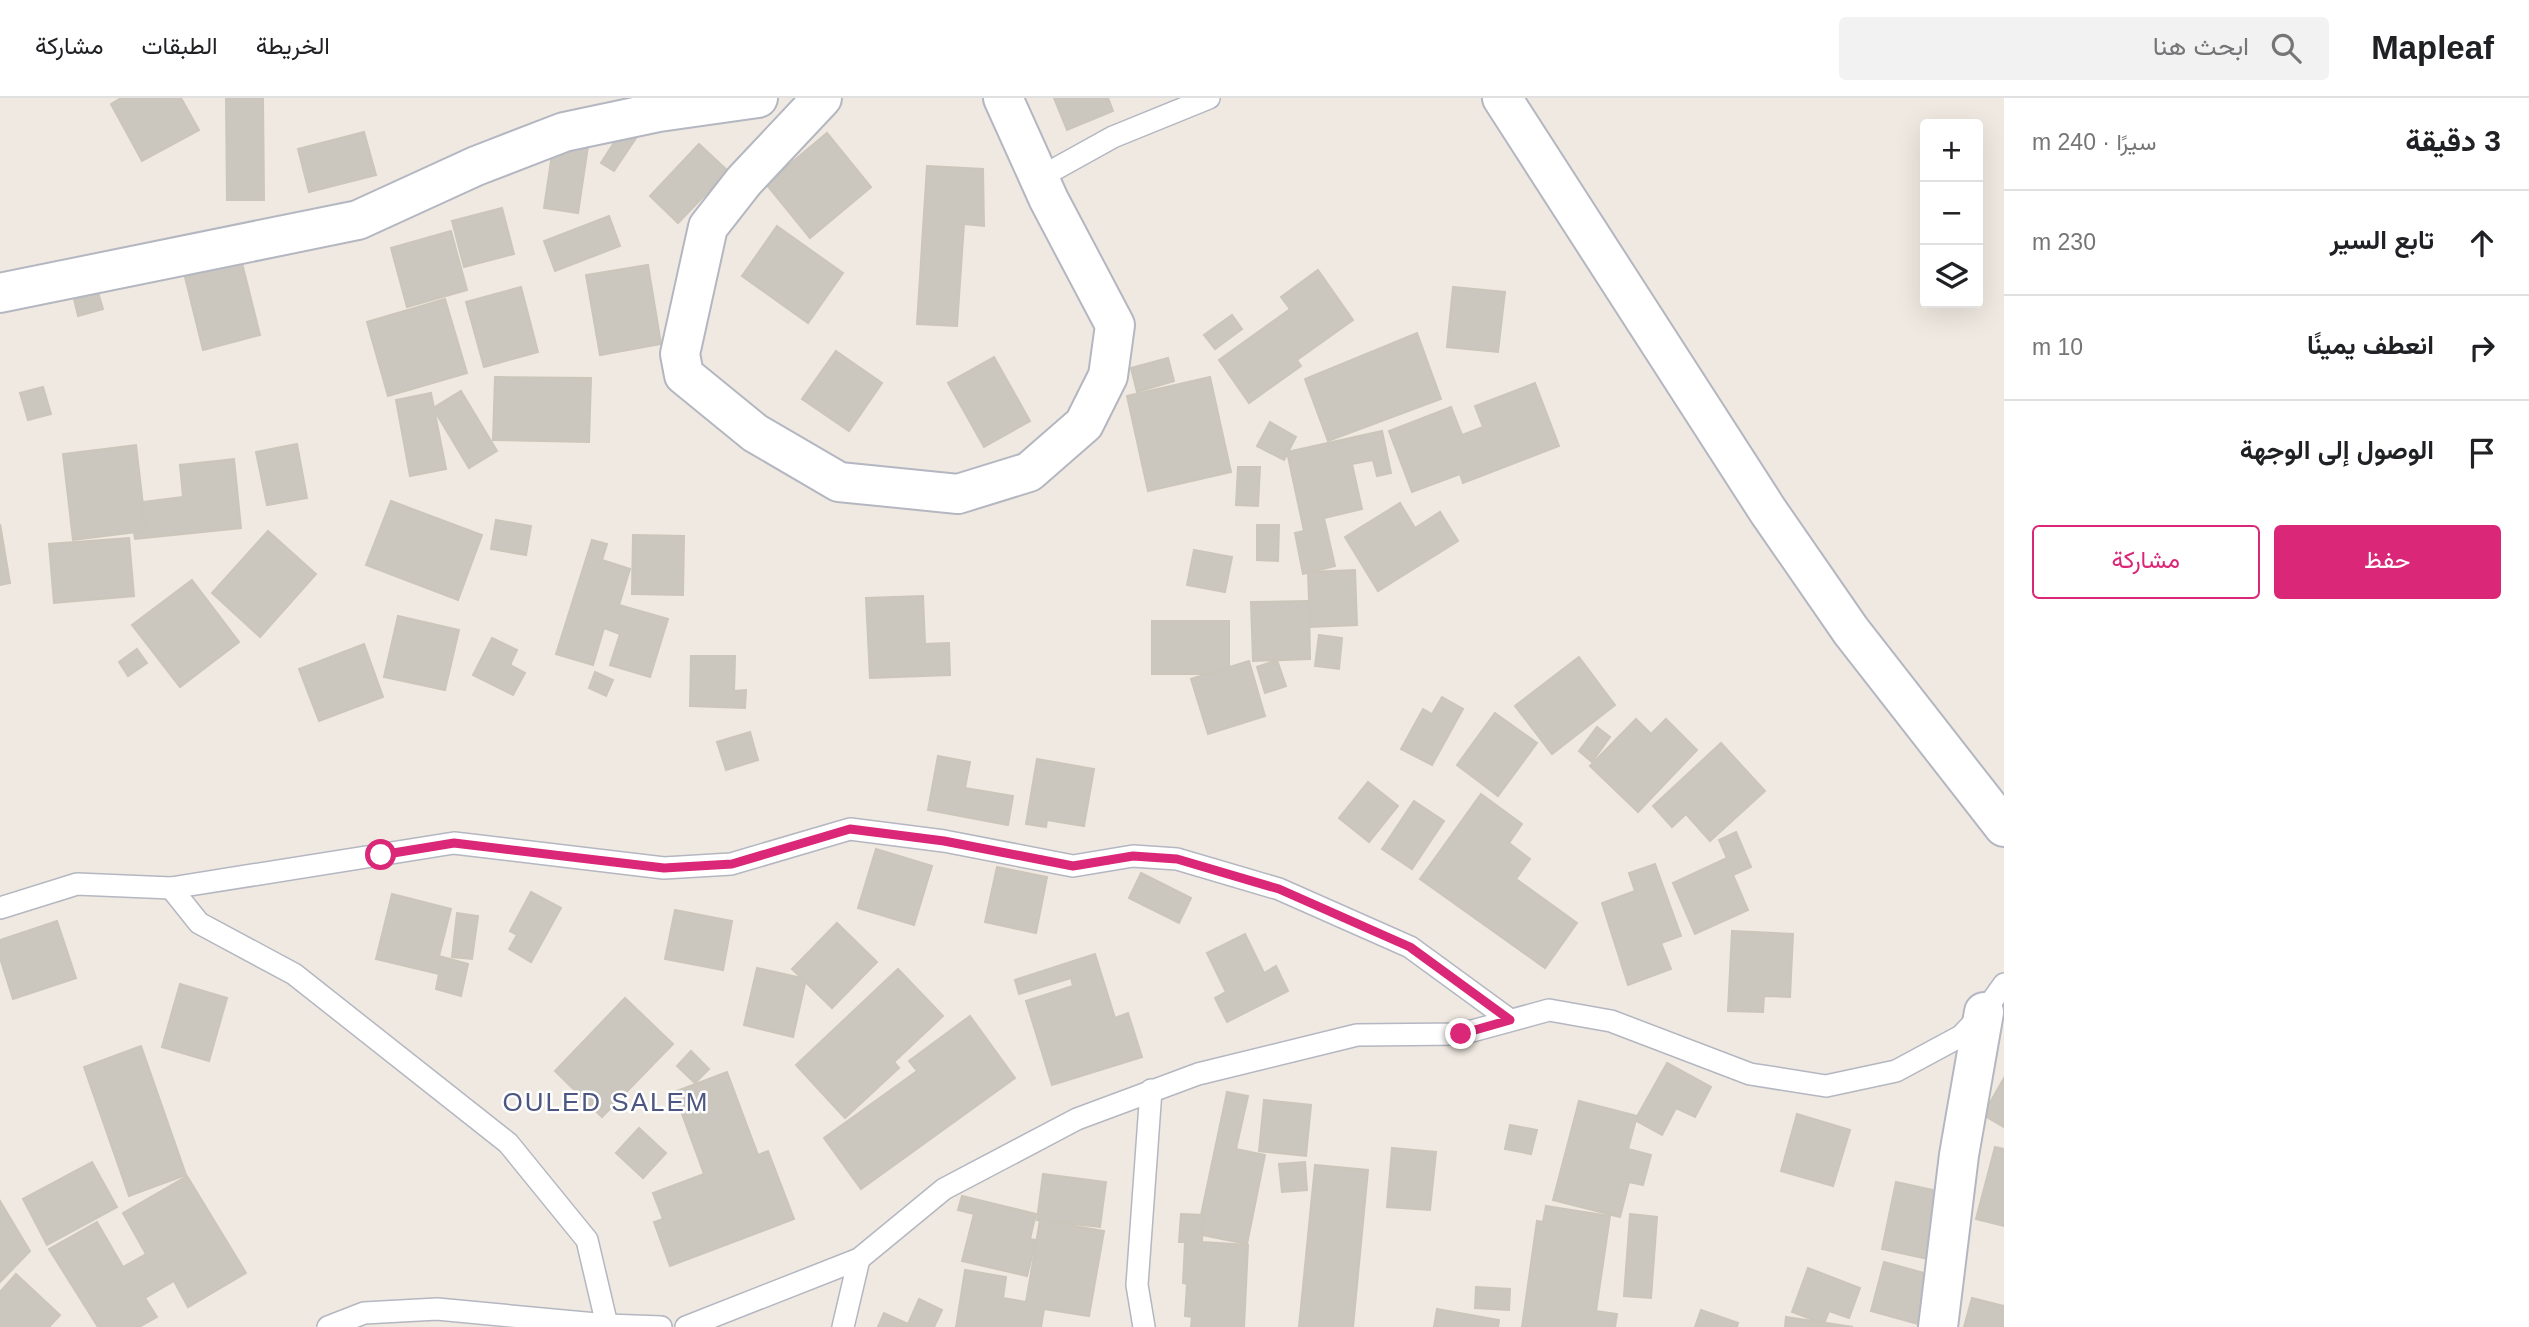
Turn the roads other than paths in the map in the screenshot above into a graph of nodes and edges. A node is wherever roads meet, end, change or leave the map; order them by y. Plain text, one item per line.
1 (758, 98) edge
2 (822, 98) edge
3 (1003, 98) edge
4 (1209, 98) edge
5 (1502, 98) edge
6 (1039, 178) junction
7 (0, 293) edge
8 (2004, 827) edge
9 (171, 888) junction
10 (0, 908) edge
11 (1994, 998) edge
12 (1510, 1020) junction
13 (1151, 1090) junction
14 (859, 1259) junction
15 (607, 1325) edge
16 (328, 1327) edge
17 (661, 1327) edge
18 (686, 1327) edge
19 (843, 1327) edge
20 (1144, 1327) edge
21 (1938, 1327) edge

1 - 7 street
2 - 6 street
3 - 6 street
4 - 6 lane
5 - 8 street
9 - 10 lane
9 - 12 lane
9 - 15 lane
11 - 12 lane
11 - 21 street
12 - 13 lane
13 - 14 lane
13 - 20 lane
14 - 18 lane
14 - 19 lane
15 - 16 lane
15 - 17 lane

